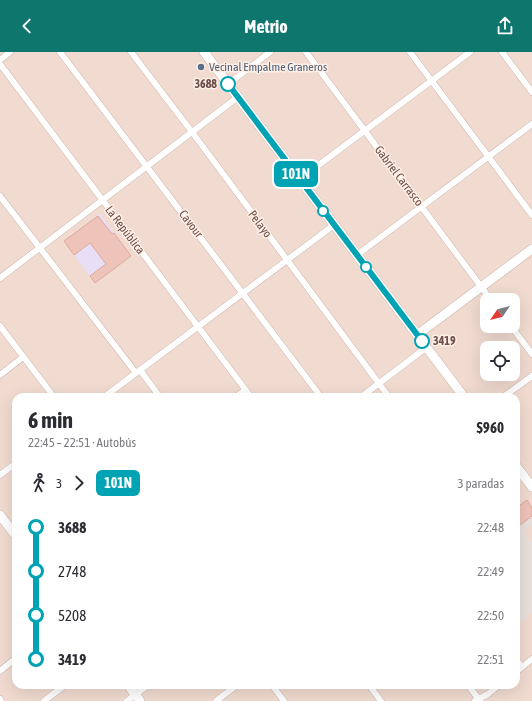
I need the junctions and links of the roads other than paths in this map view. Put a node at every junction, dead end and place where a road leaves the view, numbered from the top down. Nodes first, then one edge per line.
1 (10, 52) edge
2 (60, 52) edge
3 (131, 52) edge
4 (204, 52) edge
5 (270, 52) edge
6 (306, 52) edge
7 (410, 52) edge
8 (470, 52) edge
9 (502, 52) edge
10 (0, 60) edge
11 (0, 64) edge
12 (431, 81) junction
13 (228, 84) junction
14 (532, 92) edge
15 (238, 97) junction
16 (532, 124) edge
17 (365, 131) junction
18 (192, 132) junction
19 (488, 157) junction
20 (147, 166) junction
21 (300, 179) junction
22 (0, 196) edge
23 (103, 200) junction
24 (422, 207) junction
25 (532, 215) edge
26 (334, 225) junction
27 (40, 248) junction
28 (532, 249) edge
29 (357, 255) junction
30 (287, 260) junction
31 (0, 278) edge
32 (482, 287) junction
33 (242, 293) junction
34 (486, 293) edge
35 (0, 326) edge
36 (198, 327) junction
37 (516, 333) edge
38 (417, 335) junction
39 (427, 347) junction
40 (532, 354) edge
41 (24, 357) junction
42 (138, 372) junction
43 (0, 375) edge
44 (532, 376) edge
45 (378, 384) junction
46 (245, 390) junction
47 (51, 393) edge
48 (109, 393) edge
49 (156, 393) edge
50 (241, 393) edge
51 (248, 393) edge
52 (318, 393) edge
53 (366, 393) edge
54 (386, 393) edge
55 (461, 393) edge
56 (509, 393) edge
57 (12, 466) edge
58 (520, 473) edge
59 (0, 475) edge
60 (532, 487) edge
61 (0, 515) edge
62 (12, 531) edge
63 (532, 660) edge
64 (12, 661) edge
65 (520, 664) edge
66 (522, 667) joint
67 (0, 671) edge
68 (60, 689) edge
69 (131, 689) edge
70 (145, 689) edge
71 (232, 689) edge
72 (275, 689) edge
73 (372, 689) edge
74 (471, 689) edge
75 (494, 689) edge
76 (138, 698) edge
77 (478, 700) edge
78 (44, 701) edge
79 (126, 701) edge
80 (216, 701) edge
81 (284, 701) edge
82 (381, 701) edge

1 - 10 street
2 - 20 street, Cavour
3 - 18 street, Pelayo
4 - 13 main road
5 - 13 street
6 - 17 street, Gabriel Carrasco
7 - 12 street
8 - 12 street
9 - 14 street
11 - 23 street, La República
12 - 17 street
12 - 19 street
13 - 15 main road
15 - 18 street
15 - 21 main road
16 - 19 street
17 - 21 street
17 - 24 street, Gabriel Carrasco
18 - 20 street
18 - 30 street, Pelayo
19 - 24 street
19 - 25 street
20 - 23 street
20 - 33 street, Cavour
21 - 26 main road
22 - 27 street
23 - 27 street
23 - 36 street, La República
24 - 29 street
24 - 32 street, Gabriel Carrasco
26 - 29 main road
26 - 30 street
27 - 31 street
27 - 42 street
28 - 32 main road
29 - 38 main road
30 - 33 street
30 - 45 street, Pelayo
32 - 34 street, Gabriel Carrasco
32 - 38 main road
33 - 36 street
33 - 52 street, Cavour
35 - 41 street
36 - 42 street
36 - 46 street, La República
37 - 40 street
38 - 39 main road
39 - 45 street
39 - 55 main road
41 - 43 street
41 - 47 street
42 - 48 street
42 - 49 street
44 - 56 street
45 - 53 street
45 - 54 street, Pelayo
46 - 50 street
46 - 51 street, La República
57 - 59 street
58 - 60 main road
61 - 62 main road
63 - 66 street
64 - 67 street
65 - 66 street
68 - 78 street
69 - 76 main road
70 - 76 street
71 - 80 street
72 - 81 street
73 - 82 street
74 - 77 street
75 - 77 street
76 - 79 street

